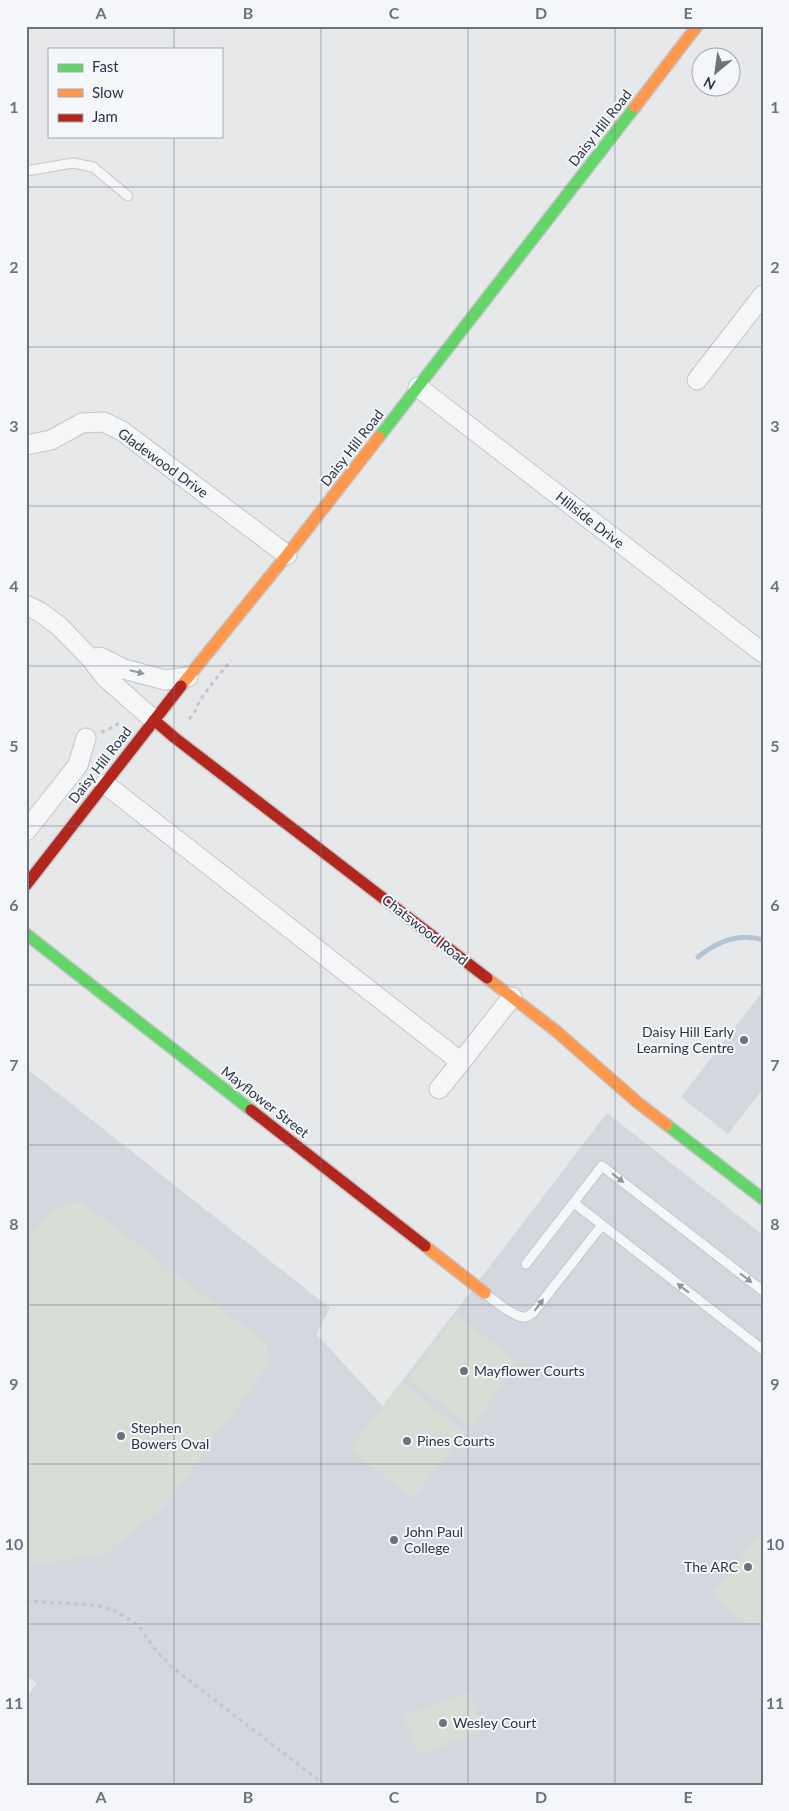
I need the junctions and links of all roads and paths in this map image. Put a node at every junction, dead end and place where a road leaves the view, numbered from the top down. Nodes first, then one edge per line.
1 (697, 26) edge
2 (26, 171) edge
3 (128, 196) dead end
4 (763, 295) edge
5 (696, 380) dead end
6 (418, 387) junction
7 (26, 445) edge
8 (287, 555) junction
9 (26, 605) edge
10 (760, 645) edge
11 (91, 659) junction
12 (188, 677) junction
13 (154, 720) junction
14 (120, 722) dead end
15 (86, 738) joint
16 (105, 784) junction
17 (26, 831) edge
18 (26, 885) edge
19 (26, 934) edge
20 (512, 997) junction
21 (461, 1062) junction
22 (439, 1090) dead end
23 (763, 1199) edge
24 (574, 1203) junction
25 (602, 1224) junction
26 (526, 1264) dead end
27 (763, 1291) edge
28 (485, 1293) joint
29 (763, 1350) edge
30 (26, 1601) edge
31 (325, 1785) edge

1 - 6 street, Daisy Hill Road
2 - 3 lane
4 - 5 street
6 - 8 street, Daisy Hill Road
6 - 10 street, Hillside Drive
7 - 8 street, Gladewood Drive
8 - 12 street, Daisy Hill Road
9 - 11 street, Chatswood Road
11 -> 12 street
11 - 13 street, Chatswood Road
12 - 13 street, Daisy Hill Road
13 - 16 street, Daisy Hill Road
13 - 20 street, Chatswood Road
14 - 15 path
15 - 17 street
16 - 18 street, Daisy Hill Road
16 - 21 street
19 - 28 street, Mayflower Street
20 - 21 street
20 - 23 street, Chatswood Road
21 - 22 street
24 - 25 lane
24 - 26 lane
24 -> 27 lane
28 -> 25 lane
29 -> 25 lane
30 - 31 path

